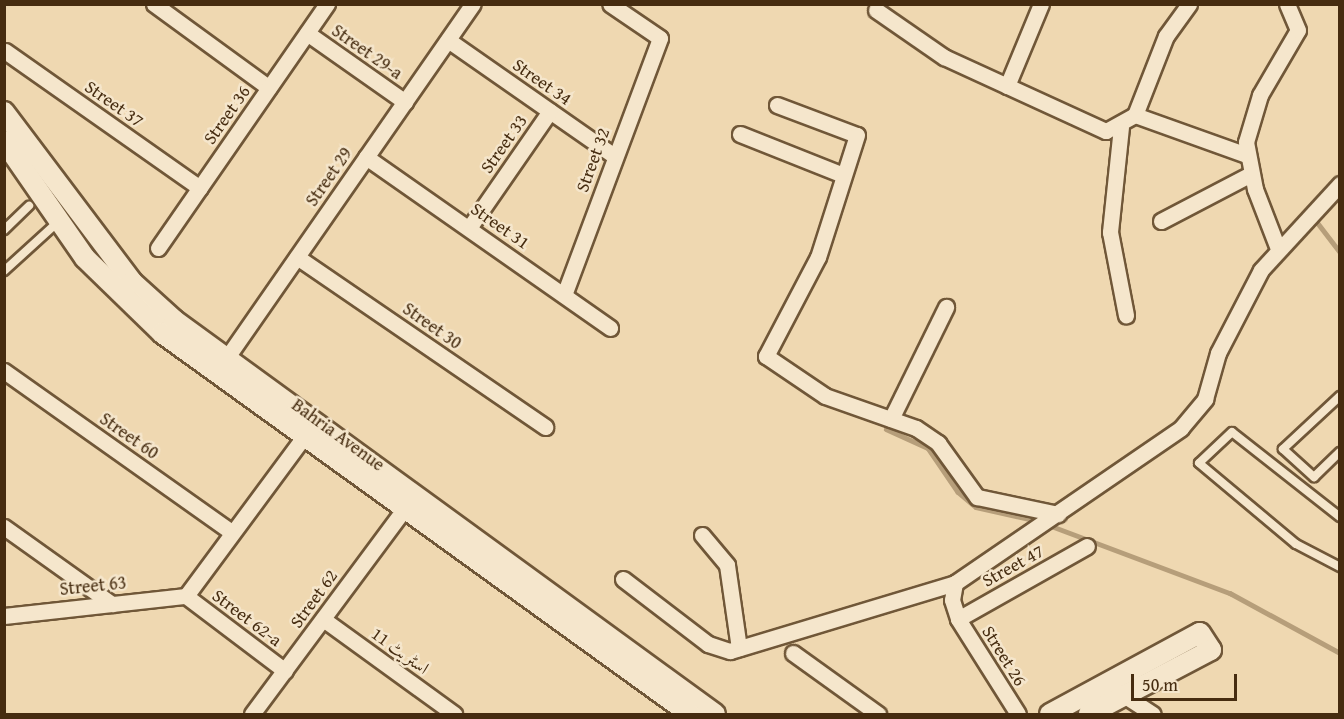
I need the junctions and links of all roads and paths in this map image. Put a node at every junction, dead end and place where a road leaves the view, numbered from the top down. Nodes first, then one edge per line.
1 (154, 4) edge
2 (327, 4) edge
3 (473, 4) edge
4 (610, 4) edge
5 (1041, 4) edge
6 (1189, 4) edge
7 (1287, 4) edge
8 (876, 10) dead end
9 (1298, 12) edge
10 (307, 33) junction
11 (448, 40) junction
12 (5, 51) edge
13 (1007, 86) junction
14 (269, 88) junction
15 (405, 102) junction
16 (777, 105) dead end
17 (4, 111) edge
18 (550, 111) junction
19 (1135, 115) junction
20 (1121, 126) junction
21 (740, 134) dead end
22 (4, 141) edge
23 (1247, 155) junction
24 (614, 156) junction
25 (366, 157) junction
26 (1251, 174) junction
27 (843, 176) junction
28 (1340, 183) edge
29 (200, 188) junction
30 (29, 206) dead end
31 (60, 220) junction
32 (1161, 222) dead end
33 (468, 228) junction
34 (4, 230) edge
35 (1277, 246) junction
36 (158, 248) dead end
37 (297, 257) junction
38 (4, 271) edge
39 (564, 295) junction
40 (946, 307) dead end
41 (1126, 315) dead end
42 (610, 327) dead end
43 (223, 364) junction
44 (4, 371) edge
45 (1340, 396) edge
46 (891, 419) junction
47 (545, 427) dead end
48 (306, 434) junction
49 (1340, 452) edge
50 (407, 505) junction
51 (1054, 516) junction
52 (1340, 517) edge
53 (4, 527) edge
54 (231, 532) junction
55 (702, 535) dead end
56 (1087, 546) dead end
57 (1340, 567) edge
58 (623, 579) dead end
59 (955, 583) junction
60 (186, 596) junction
61 (112, 604) junction
62 (4, 616) edge
63 (958, 619) junction
64 (323, 620) junction
65 (739, 648) junction
66 (793, 652) dead end
67 (285, 671) junction
68 (1125, 696) junction
69 (252, 714) edge
70 (454, 714) edge
71 (690, 714) edge
72 (715, 714) edge
73 (878, 714) edge
74 (1018, 714) edge
75 (1050, 714) edge
76 (1089, 714) edge
77 (1153, 714) edge

1 - 14 street
2 - 10 street, Street 36
3 - 11 street, Street 29
4 - 24 street, Street 32
5 - 13 street
6 - 19 street
7 - 9 street
8 - 13 street
9 - 23 street
10 - 14 street, Street 36
10 - 15 street, Street 29-a
11 - 15 street, Street 29
11 - 18 street, Street 34
12 - 29 street, Street 37
13 - 20 street
14 - 29 street, Street 36
15 - 25 street, Street 29
16 - 27 street
17 - 43 street, Bahria Avenue
18 - 24 street, Street 34
18 - 33 street, Street 33
19 - 20 street
19 - 23 street
20 - 41 street
21 - 27 street
22 - 31 street, Bahria Avenue
23 - 26 street
24 - 39 street, Street 32
25 - 33 street, Street 31
25 - 37 street, Street 29
26 - 32 street
26 - 35 street
27 - 46 street
28 - 35 street
29 - 36 street, Street 36
30 - 34 lane
31 - 38 lane
31 - 43 street, Bahria Avenue
33 - 39 street, Street 31
35 - 51 street
37 - 43 street, Street 29
37 - 47 street, Street 30
39 - 42 street, Street 31
40 - 46 street
43 - 48 street, Bahria Avenue
43 - 72 street, Bahria Avenue
44 - 54 street, Street 60
45 - 49 lane
46 - 51 street
48 - 50 street, Bahria Avenue
48 - 54 street
50 - 64 street, Street 62
50 - 71 street, Bahria Avenue
51 - 59 street
52 - 57 lane
53 - 61 street
54 - 60 street
55 - 65 street
56 - 63 street, Street 47
58 - 65 street
59 - 63 street
59 - 65 street
60 - 61 street, Street 63
60 - 67 street, Street 62-a
61 - 62 street, Street 63
63 - 74 street, Street 26
64 - 67 street, Street 62
64 - 70 street, اسٹریٹ 11
66 - 73 street
67 - 69 street, Street 62
68 - 75 street
68 - 76 street
68 - 77 street

